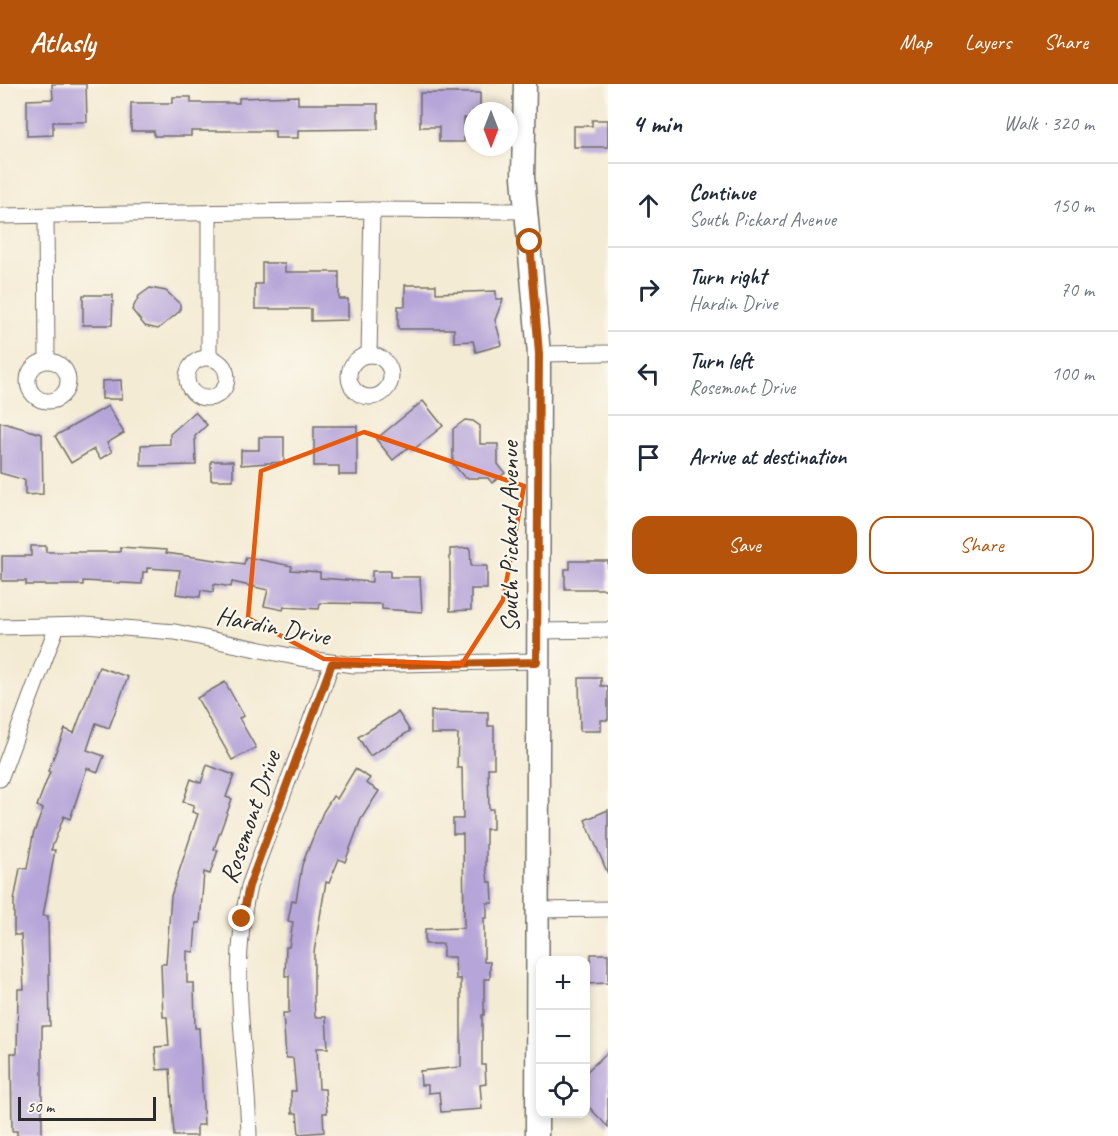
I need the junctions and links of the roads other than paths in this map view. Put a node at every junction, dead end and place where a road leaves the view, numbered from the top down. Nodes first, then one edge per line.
1 (525, 84) edge
2 (372, 210) junction
3 (526, 211) junction
4 (209, 213) junction
5 (0, 216) edge
6 (46, 216) junction
7 (608, 352) edge
8 (539, 354) junction
9 (369, 355) dead end
10 (209, 358) dead end
11 (47, 360) dead end
12 (57, 626) junction
13 (0, 627) edge
14 (608, 630) edge
15 (537, 631) junction
16 (537, 662) junction
17 (332, 663) junction
18 (0, 779) edge
19 (608, 909) edge
20 (537, 910) junction
21 (249, 1136) edge
22 (537, 1136) edge

1 - 3 street, South Pickard Avenue
2 - 3 street
2 - 4 street
2 - 9 street
3 - 8 street, South Pickard Avenue
4 - 6 street
4 - 10 street
5 - 6 street
6 - 11 street
7 - 8 street
8 - 15 street, South Pickard Avenue
12 - 13 street, Hardin Drive
12 - 17 street, Hardin Drive
12 - 18 street
14 - 15 street
15 - 16 street, South Pickard Avenue
16 - 17 street, Hardin Drive
16 - 20 street, South Pickard Avenue
17 - 21 street, Rosemont Drive
19 - 20 street
20 - 22 street, South Pickard Avenue

